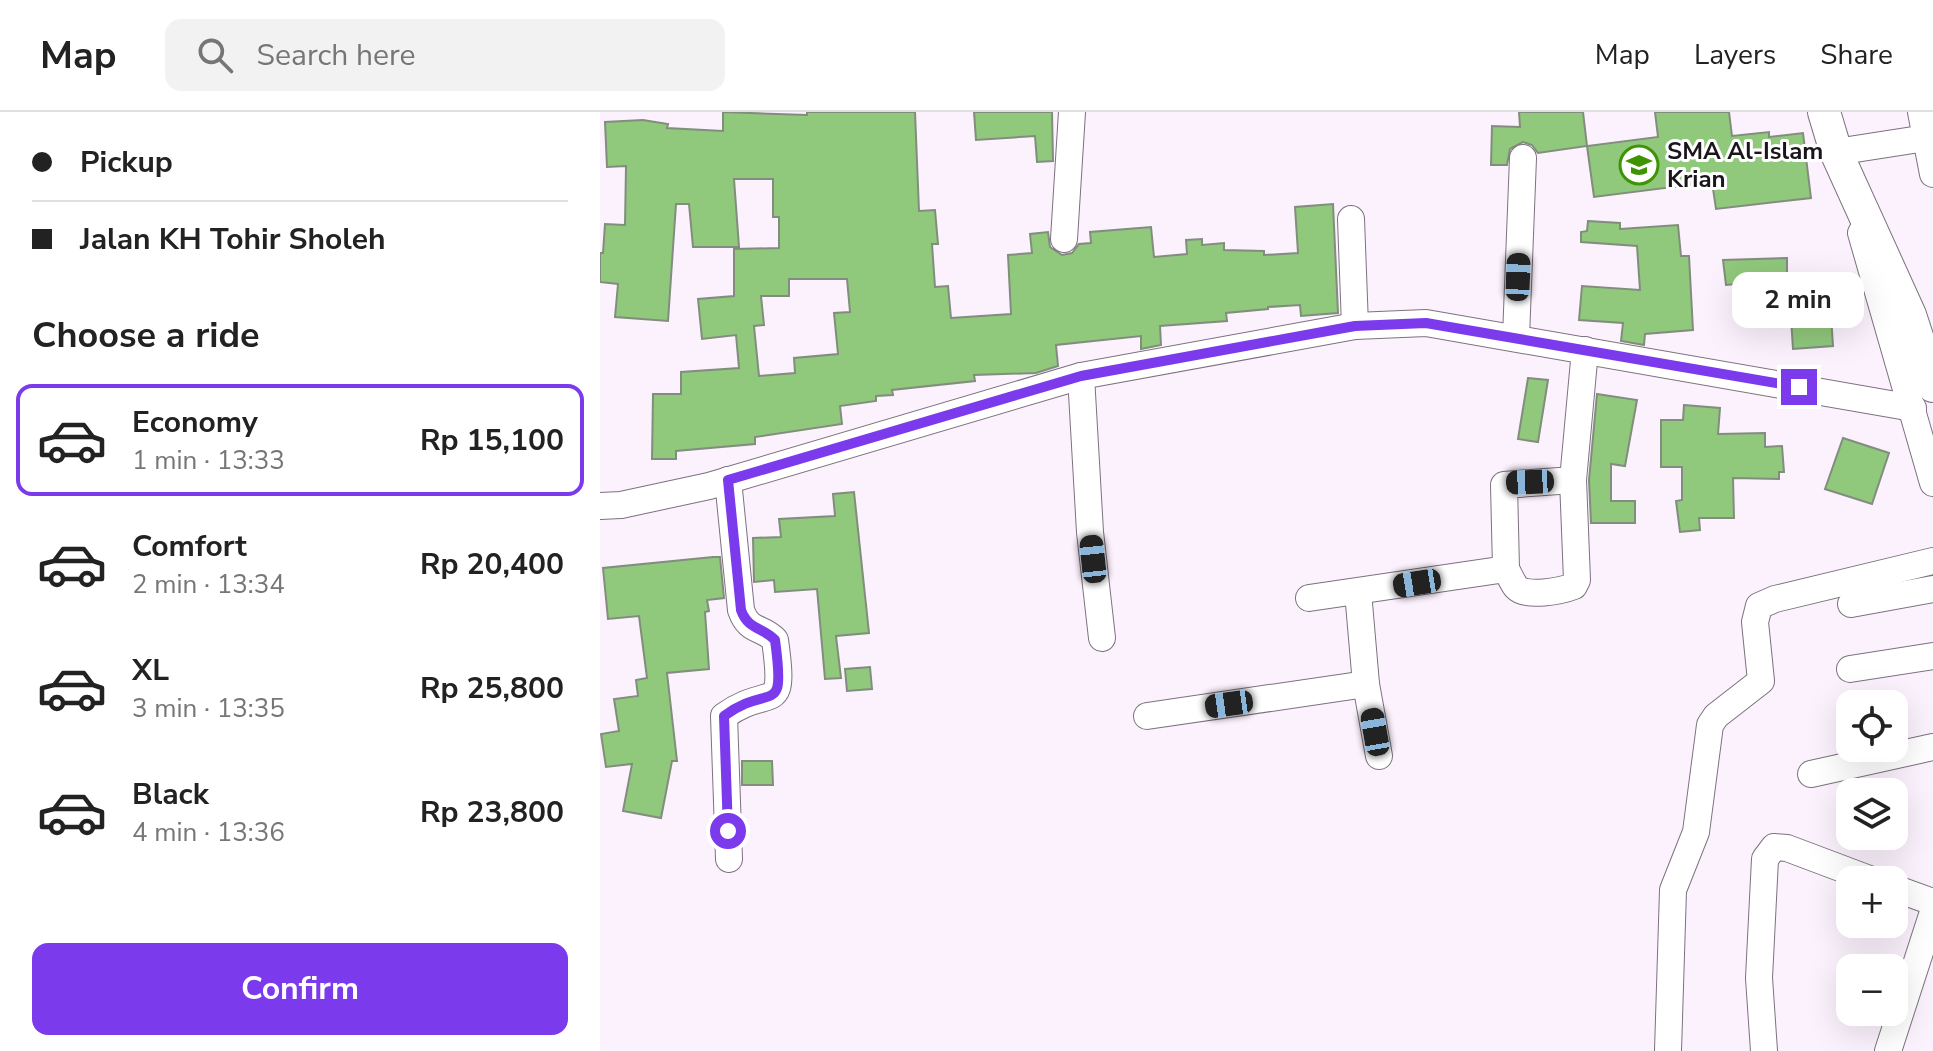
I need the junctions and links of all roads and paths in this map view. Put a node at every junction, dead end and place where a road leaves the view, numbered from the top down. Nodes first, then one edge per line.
1 (1072, 112) edge
2 (1824, 112) edge
3 (1921, 112) edge
4 (1919, 139) junction
5 (1842, 151) junction
6 (1523, 158) dead end
7 (1933, 174) edge
8 (1351, 219) dead end
9 (1064, 239) dead end
10 (1355, 326) junction
11 (1516, 337) junction
12 (1585, 350) junction
13 (1081, 376) junction
14 (1923, 397) edge
15 (728, 480) junction
16 (1573, 480) junction
17 (1933, 483) edge
18 (600, 506) edge
19 (1933, 561) edge
20 (1506, 569) junction
21 (1933, 589) edge
22 (1358, 592) junction
23 (1309, 598) dead end
24 (1851, 604) dead end
25 (1102, 638) dead end
26 (1933, 656) edge
27 (1850, 669) dead end
28 (1366, 684) junction
29 (1147, 716) dead end
30 (1933, 747) edge
31 (1379, 756) dead end
32 (1811, 774) dead end
33 (729, 859) dead end
34 (1836, 866) edge
35 (1908, 893) edge
36 (1933, 902) edge
37 (1933, 912) edge
38 (1922, 980) edge
39 (1668, 1051) edge
40 (1764, 1051) edge
41 (1888, 1051) edge

1 - 9 street
2 - 5 main road
3 - 4 street
4 - 5 street
4 - 7 street
5 - 14 main road
6 - 11 street
8 - 10 street
10 - 11 street
10 - 13 street
11 - 12 street
12 - 14 street
12 - 16 street
13 - 15 street
13 - 25 street
14 - 17 street
15 - 18 street
15 - 33 street
16 - 20 street
16 - 20 street
19 - 39 street
20 - 22 street
21 - 24 street
22 - 23 street
22 - 28 street
26 - 27 street
28 - 29 street
28 - 31 street
30 - 32 street
34 - 40 street
35 - 36 street
37 - 38 street
38 - 41 street

